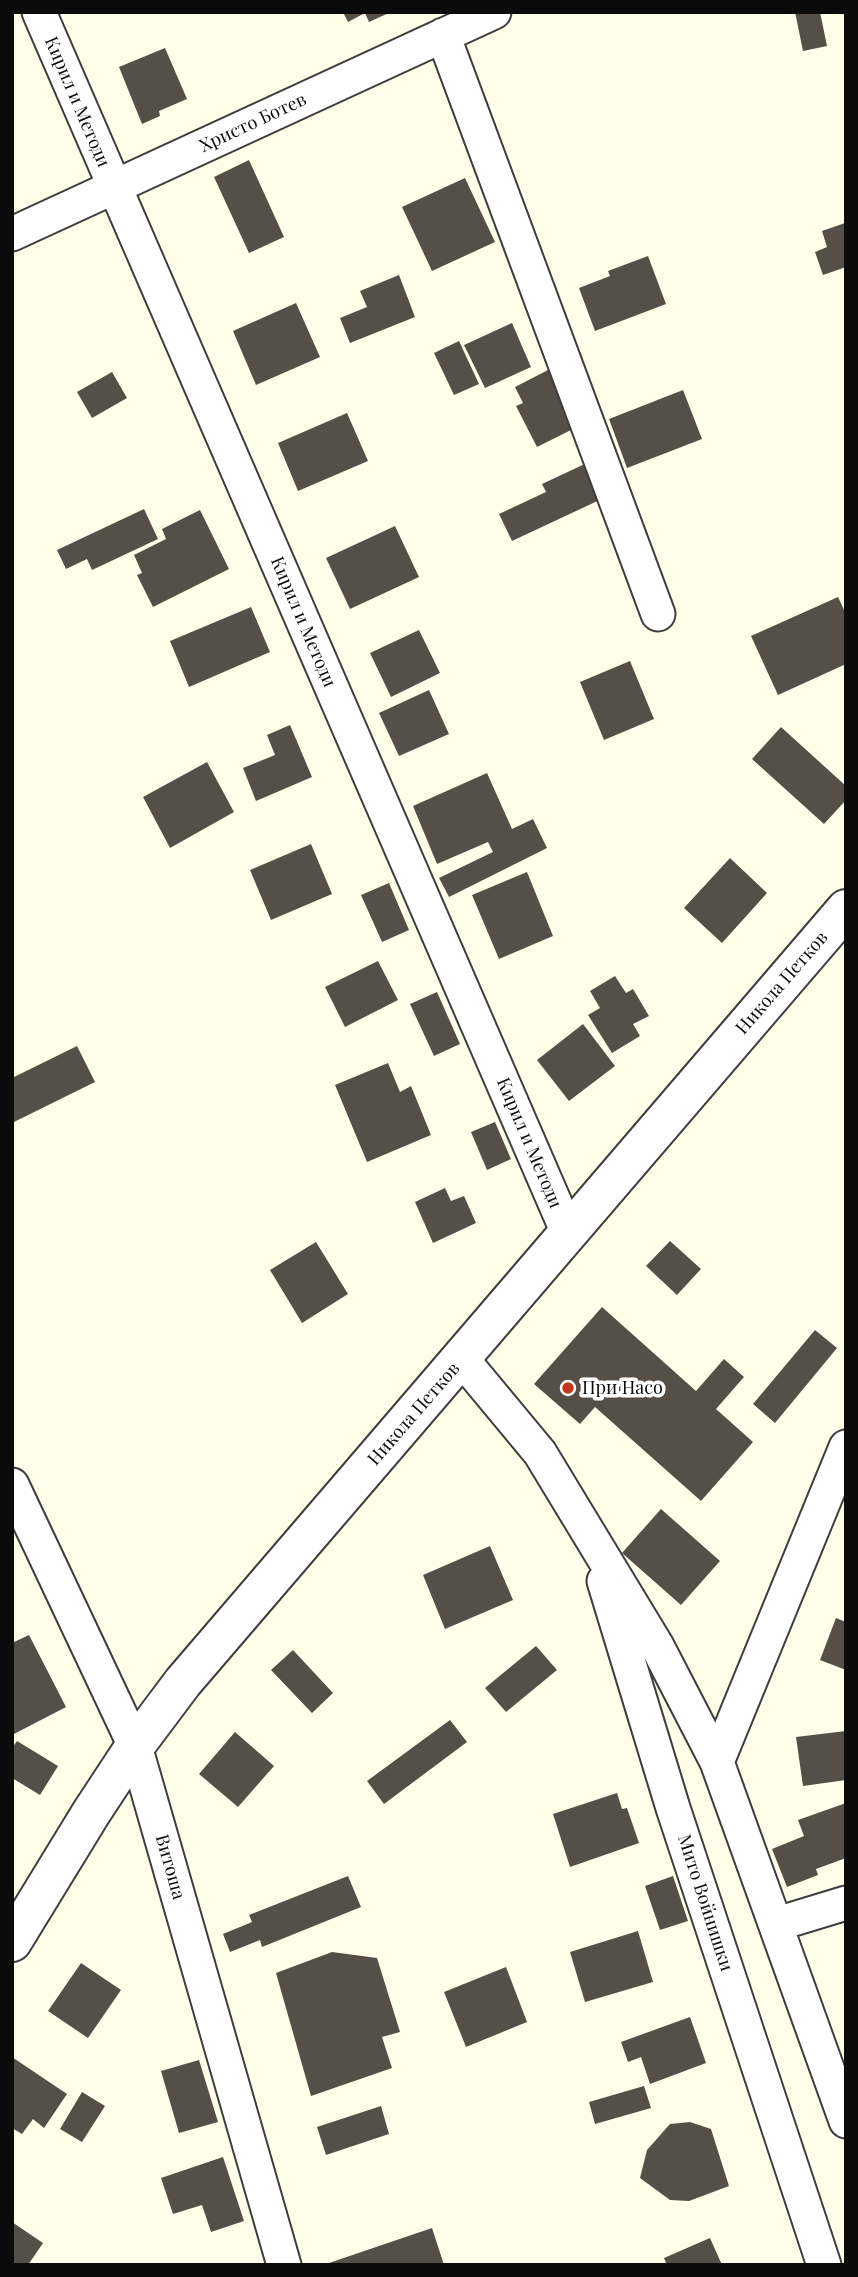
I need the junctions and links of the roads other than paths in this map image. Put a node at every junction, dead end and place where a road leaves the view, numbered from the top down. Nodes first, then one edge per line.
1 (38, 12) edge
2 (494, 12) edge
3 (443, 35) junction
4 (114, 187) junction
5 (12, 234) edge
6 (658, 614) dead end
7 (846, 909) edge
8 (568, 1233) junction
9 (462, 1359) junction
10 (846, 1447) edge
11 (12, 1485) edge
12 (590, 1539) junction
13 (135, 1746) junction
14 (717, 1762) junction
15 (846, 1903) edge
16 (777, 1924) junction
17 (12, 1942) edge
18 (846, 2121) edge
19 (284, 2265) edge
20 (824, 2265) edge

1 - 4 street, Кирил и Методи
2 - 3 street, Христо Ботев
3 - 4 street, Христо Ботев
3 - 6 street
4 - 5 street, Христо Ботев
4 - 8 street, Кирил и Методи
7 - 8 street, Никола Петков
8 - 9 street, Никола Петков
9 - 12 street, Мито Войнишки
9 - 13 street, Никола Петков
10 - 14 street
11 - 13 street, Витоша
12 - 14 street, Мито Войнишки
12 - 20 street, Мито Войнишки
13 - 17 street, Никола Петков
13 - 19 street, Витоша
14 - 16 street, Мито Войнишки
15 - 16 street
16 - 18 street, Мито Войнишки

